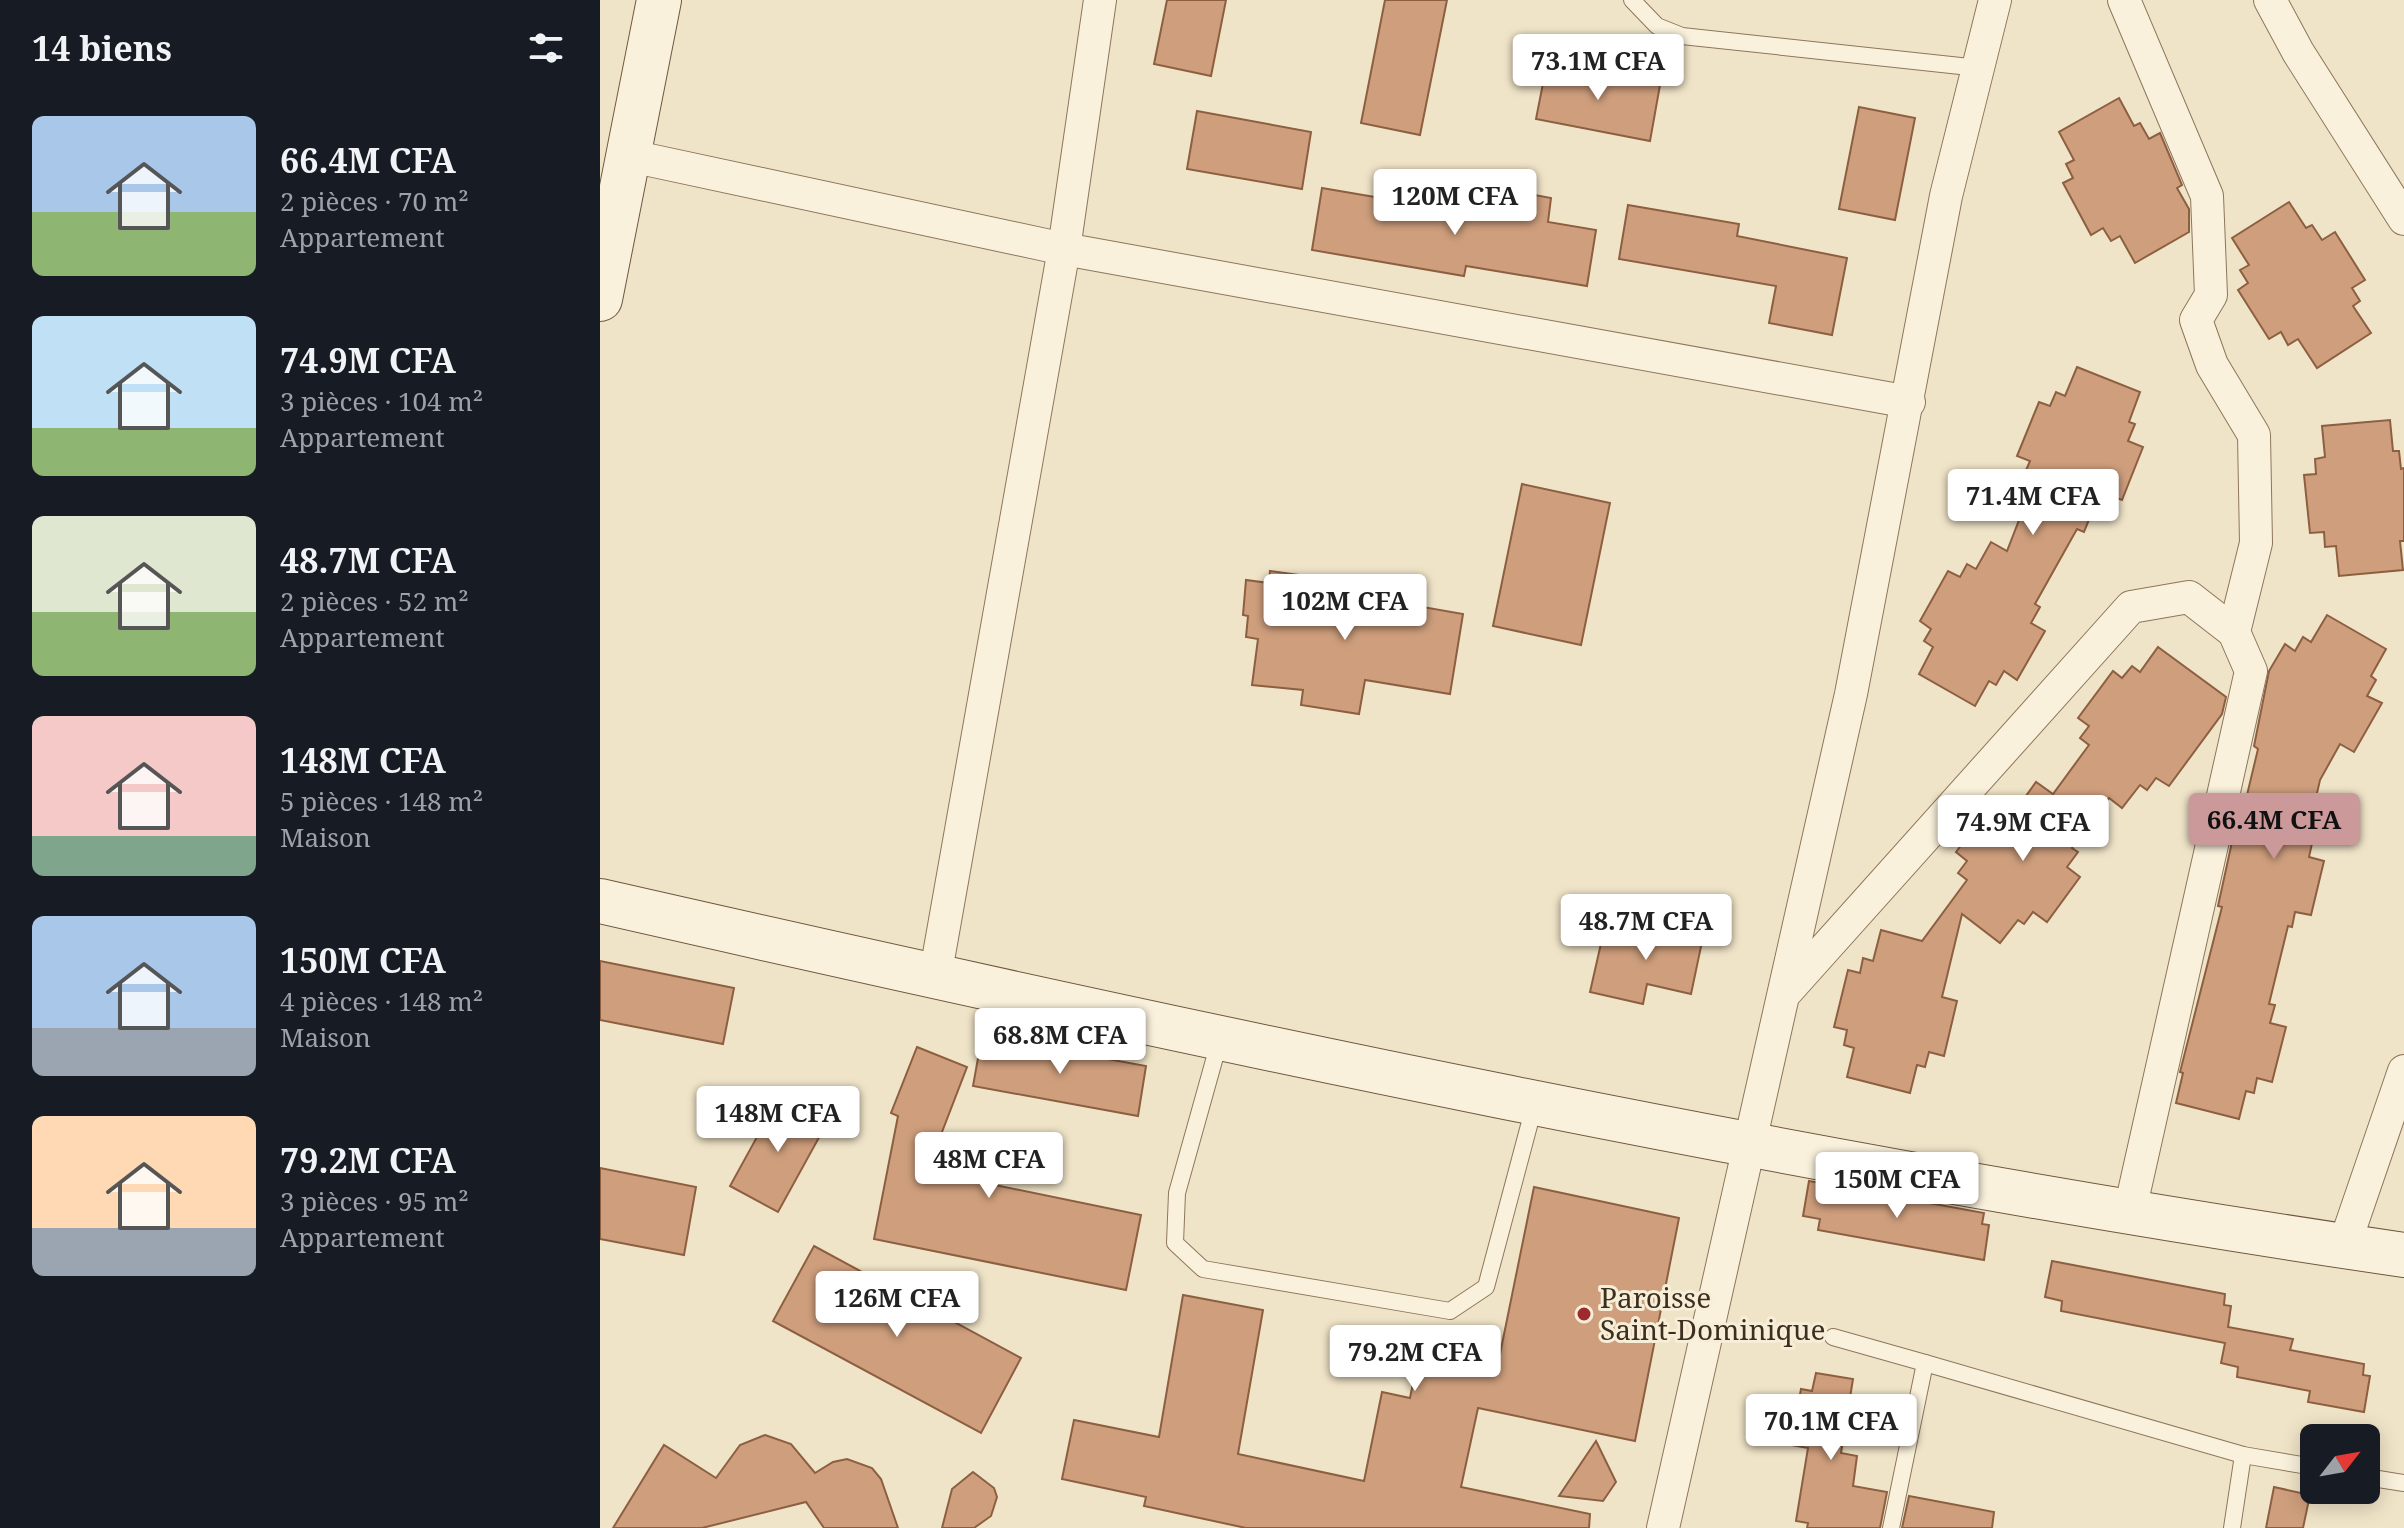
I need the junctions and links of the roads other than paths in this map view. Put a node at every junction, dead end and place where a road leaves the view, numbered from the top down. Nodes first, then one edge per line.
1 (659, 0) edge
2 (1100, 0) edge
3 (1632, 0) edge
4 (1995, 0) edge
5 (2124, 0) edge
6 (2270, 0) edge
7 (1979, 68) junction
8 (626, 155) junction
9 (2404, 219) edge
10 (1064, 249) junction
11 (600, 299) edge
12 (1909, 402) junction
13 (2234, 632) junction
14 (600, 901) edge
15 (935, 977) junction
16 (1784, 995) junction
17 (1221, 1036) junction
18 (2404, 1071) edge
19 (1535, 1101) junction
20 (1751, 1146) junction
21 (2130, 1210) junction
22 (2344, 1246) junction
23 (2404, 1255) edge
24 (1833, 1337) dead end
25 (1925, 1363) junction
26 (2243, 1455) junction
27 (2300, 1465) edge
28 (2380, 1479) edge
29 (2404, 1483) edge
30 (1663, 1528) edge
31 (1891, 1528) edge
32 (2232, 1528) edge

1 - 8 street
2 - 10 street
3 - 7 lane
4 - 7 street
5 - 13 street
6 - 9 street
7 - 12 street
8 - 10 street
8 - 11 street
10 - 12 street
10 - 15 street
12 - 16 street
13 - 16 street
13 - 21 street
14 - 15 street
15 - 17 street
16 - 20 street
17 - 19 street
17 - 19 lane
18 - 22 street
19 - 20 street
20 - 21 street
20 - 30 street
21 - 22 street
22 - 23 street
24 - 25 lane
25 - 26 lane
25 - 31 lane
26 - 27 lane
26 - 32 lane
28 - 29 lane

